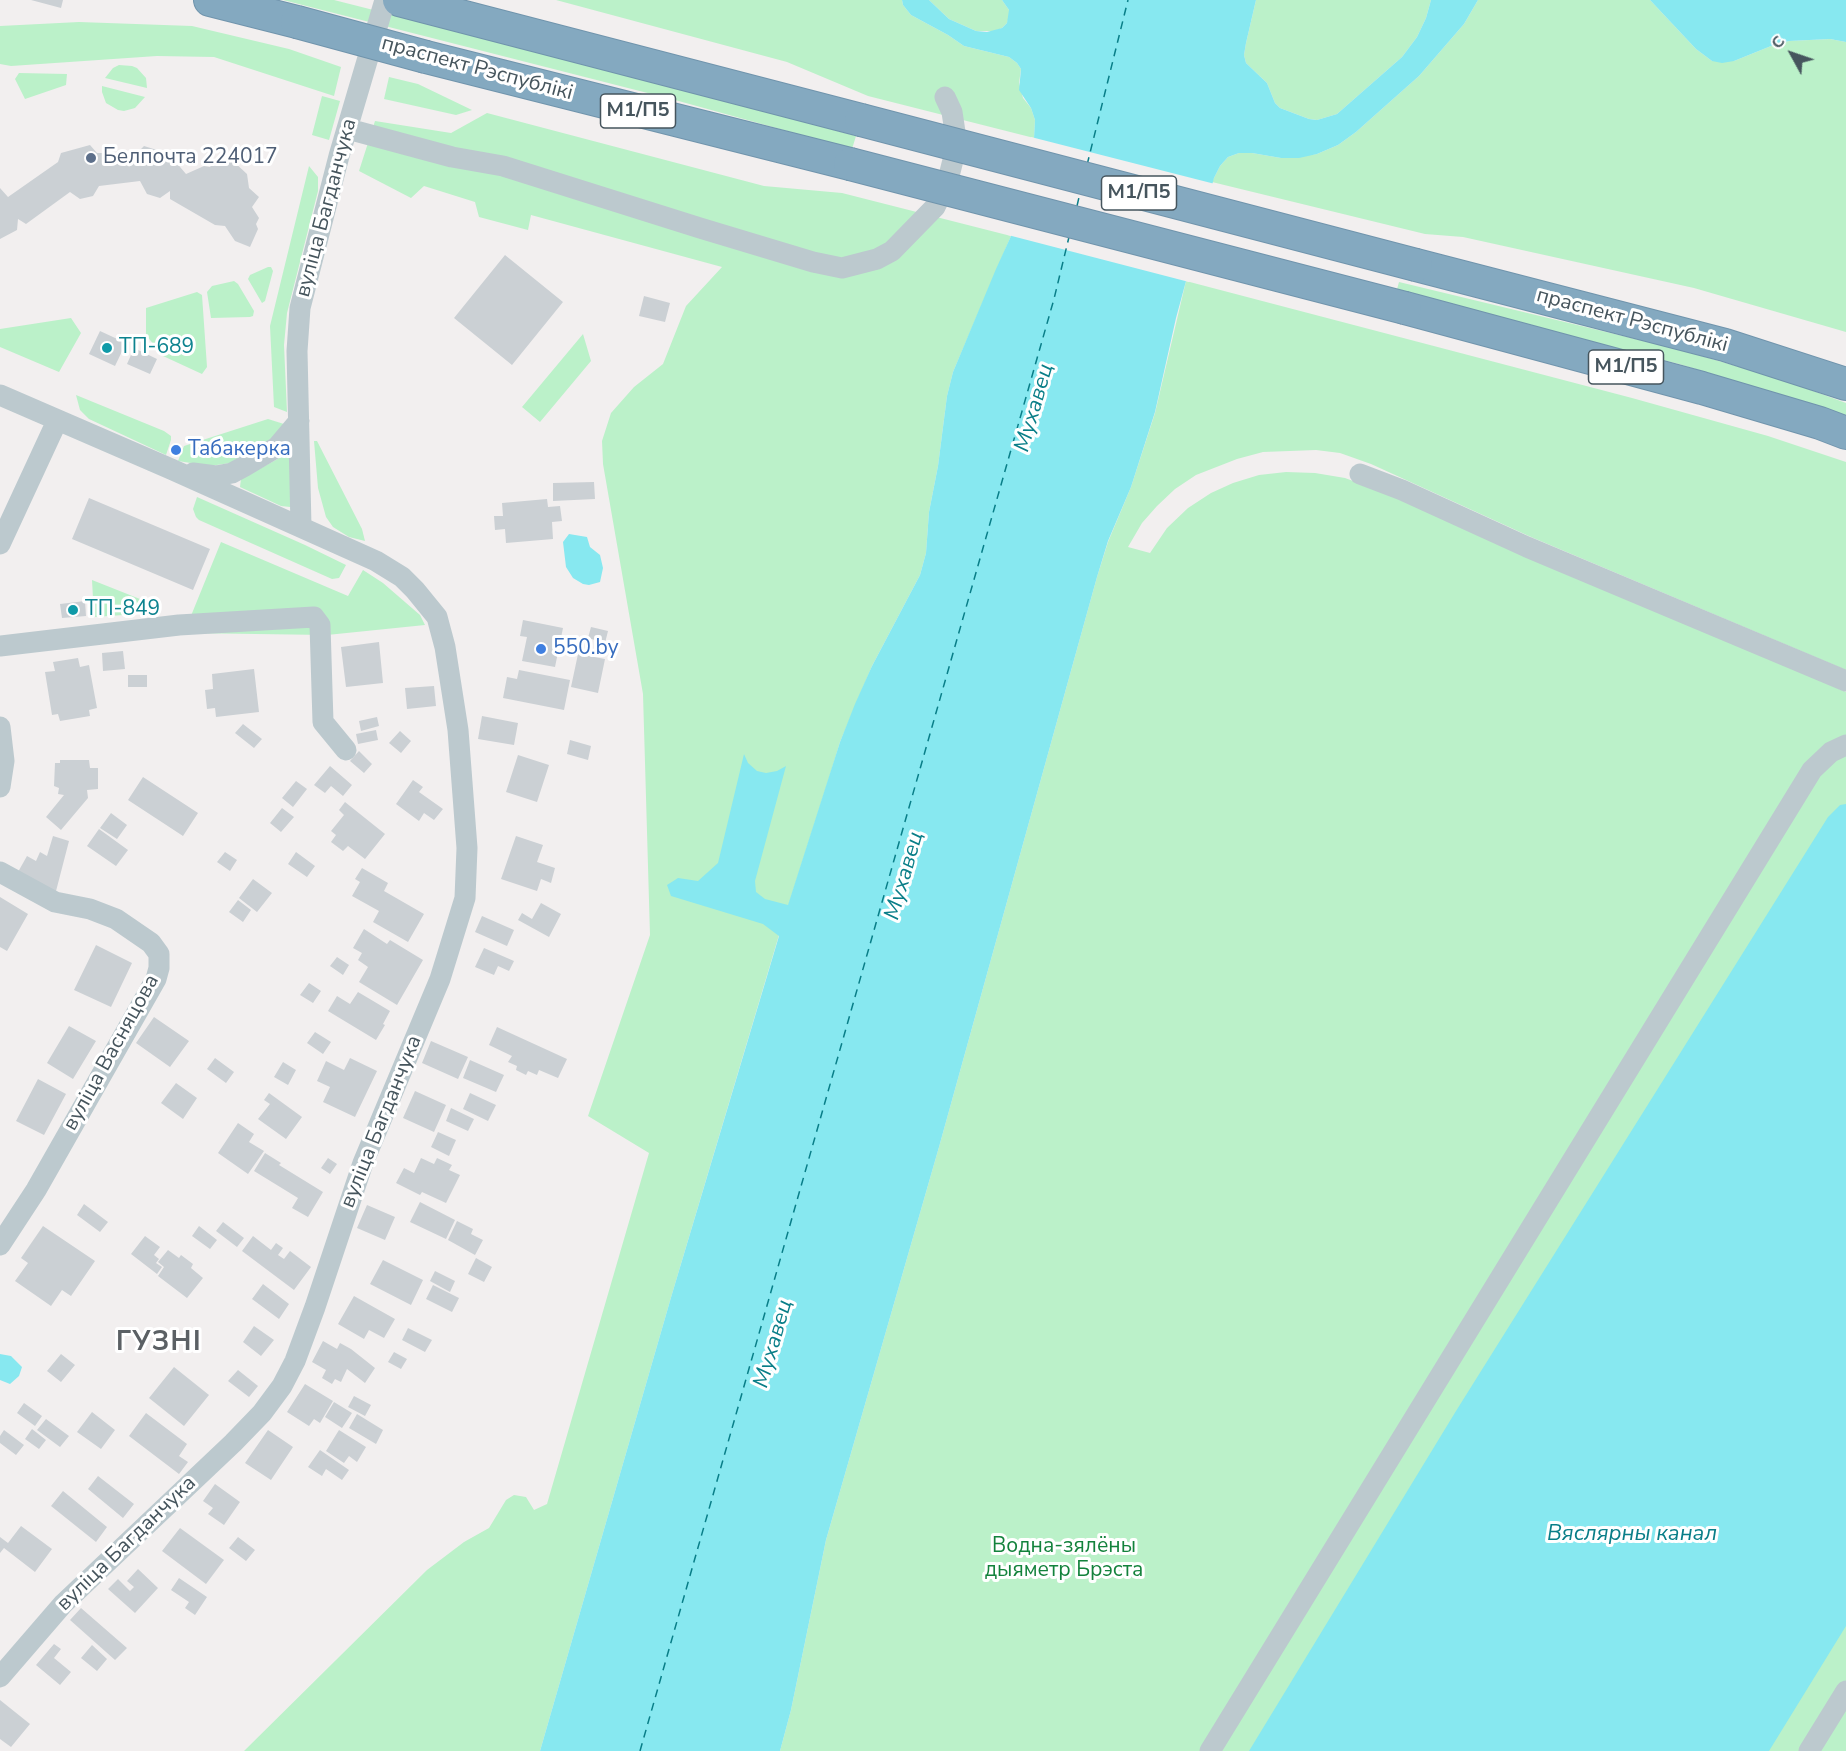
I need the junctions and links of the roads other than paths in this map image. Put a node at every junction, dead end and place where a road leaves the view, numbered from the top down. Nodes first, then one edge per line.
1 (210, 0) edge
2 (385, 0) edge
3 (399, 0) edge
4 (945, 97) dead end
5 (348, 129) junction
6 (1846, 384) edge
7 (0, 395) edge
8 (57, 421) junction
9 (299, 421) junction
10 (1846, 433) edge
11 (171, 469) junction
12 (1360, 474) dead end
13 (301, 527) junction
14 (0, 544) edge
15 (0, 646) edge
16 (1846, 681) edge
17 (0, 727) edge
18 (1846, 745) edge
19 (346, 750) dead end
20 (0, 787) edge
21 (0, 872) edge
22 (0, 1245) edge
23 (0, 1677) edge
24 (1846, 1691) edge
25 (1210, 1751) edge
26 (1809, 1751) edge

1 - 10 highway, праспект Рэспублікі / М1/П5, bridge
2 - 5 street, вуліца Багданчука
3 - 6 highway, праспект Рэспублікі / М1/П5, bridge
4 - 5 street
5 - 9 street, вуліца Багданчука
7 - 8 street, вуліца Багданчука
8 - 11 street, вуліца Багданчука
8 - 14 street
9 - 11 street, вуліца Багданчука
9 - 13 street, вуліца Багданчука
11 - 13 street, вуліца Багданчука
12 - 16 street
13 - 23 street, вуліца Багданчука
15 - 19 street
17 - 20 street
18 - 25 street
21 - 22 street, вуліца Васняцова
24 - 26 street

